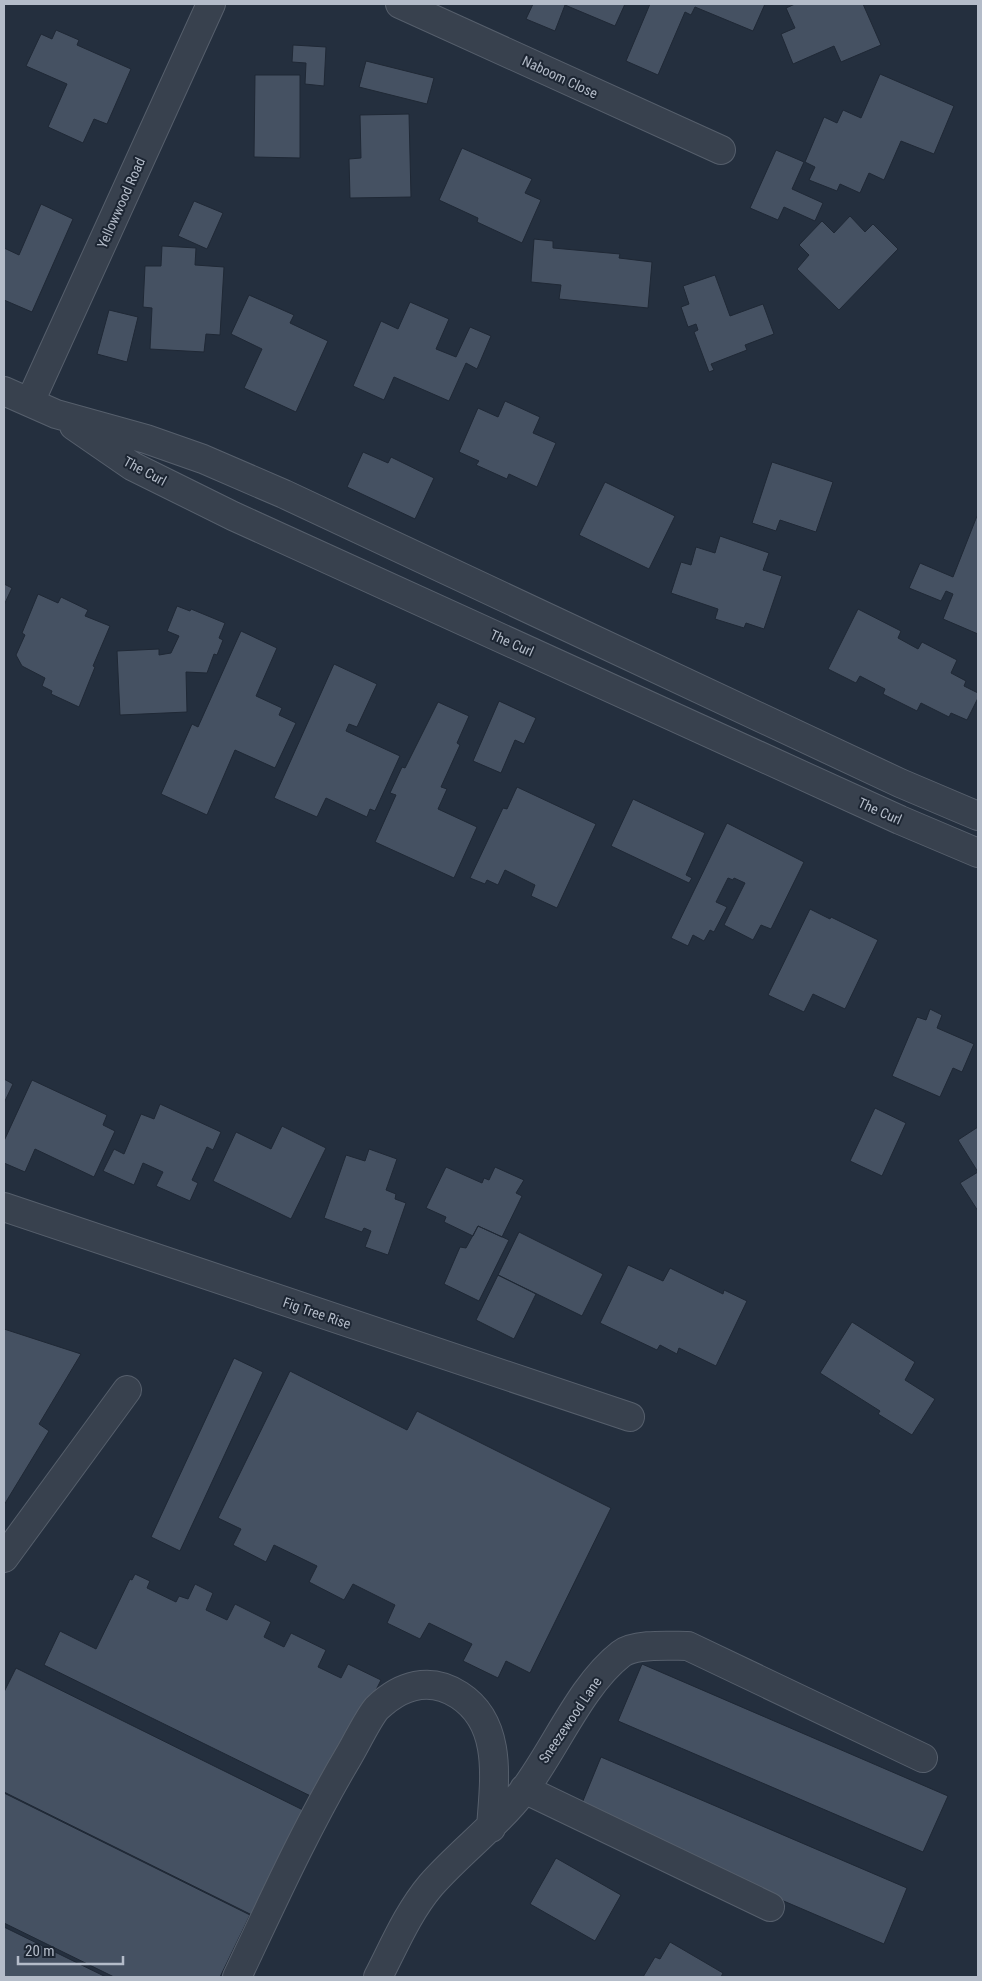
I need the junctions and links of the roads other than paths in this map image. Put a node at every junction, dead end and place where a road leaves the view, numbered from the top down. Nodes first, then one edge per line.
1 (211, 4) edge
2 (400, 4) edge
3 (720, 150) dead end
4 (4, 390) edge
5 (30, 402) junction
6 (56, 414) junction
7 (978, 816) edge
8 (978, 853) edge
9 (4, 1207) edge
10 (127, 1390) dead end
11 (630, 1417) dead end
12 (4, 1558) edge
13 (923, 1758) dead end
14 (524, 1790) junction
15 (491, 1828) junction
16 (770, 1907) dead end
17 (237, 1977) edge
18 (378, 1977) edge

1 - 5 street, Yellowwood Road
2 - 3 street, Naboom Close
4 - 5 street, The Curl
5 - 6 street, The Curl
6 - 7 street, The Curl
6 - 8 street, The Curl
9 - 11 street, Fig Tree Rise
10 - 12 street
13 - 14 street, Sneezewood Lane
14 - 15 street, Sneezewood Lane
14 - 16 street
15 - 17 street
15 - 18 street, Sneezewood Lane

